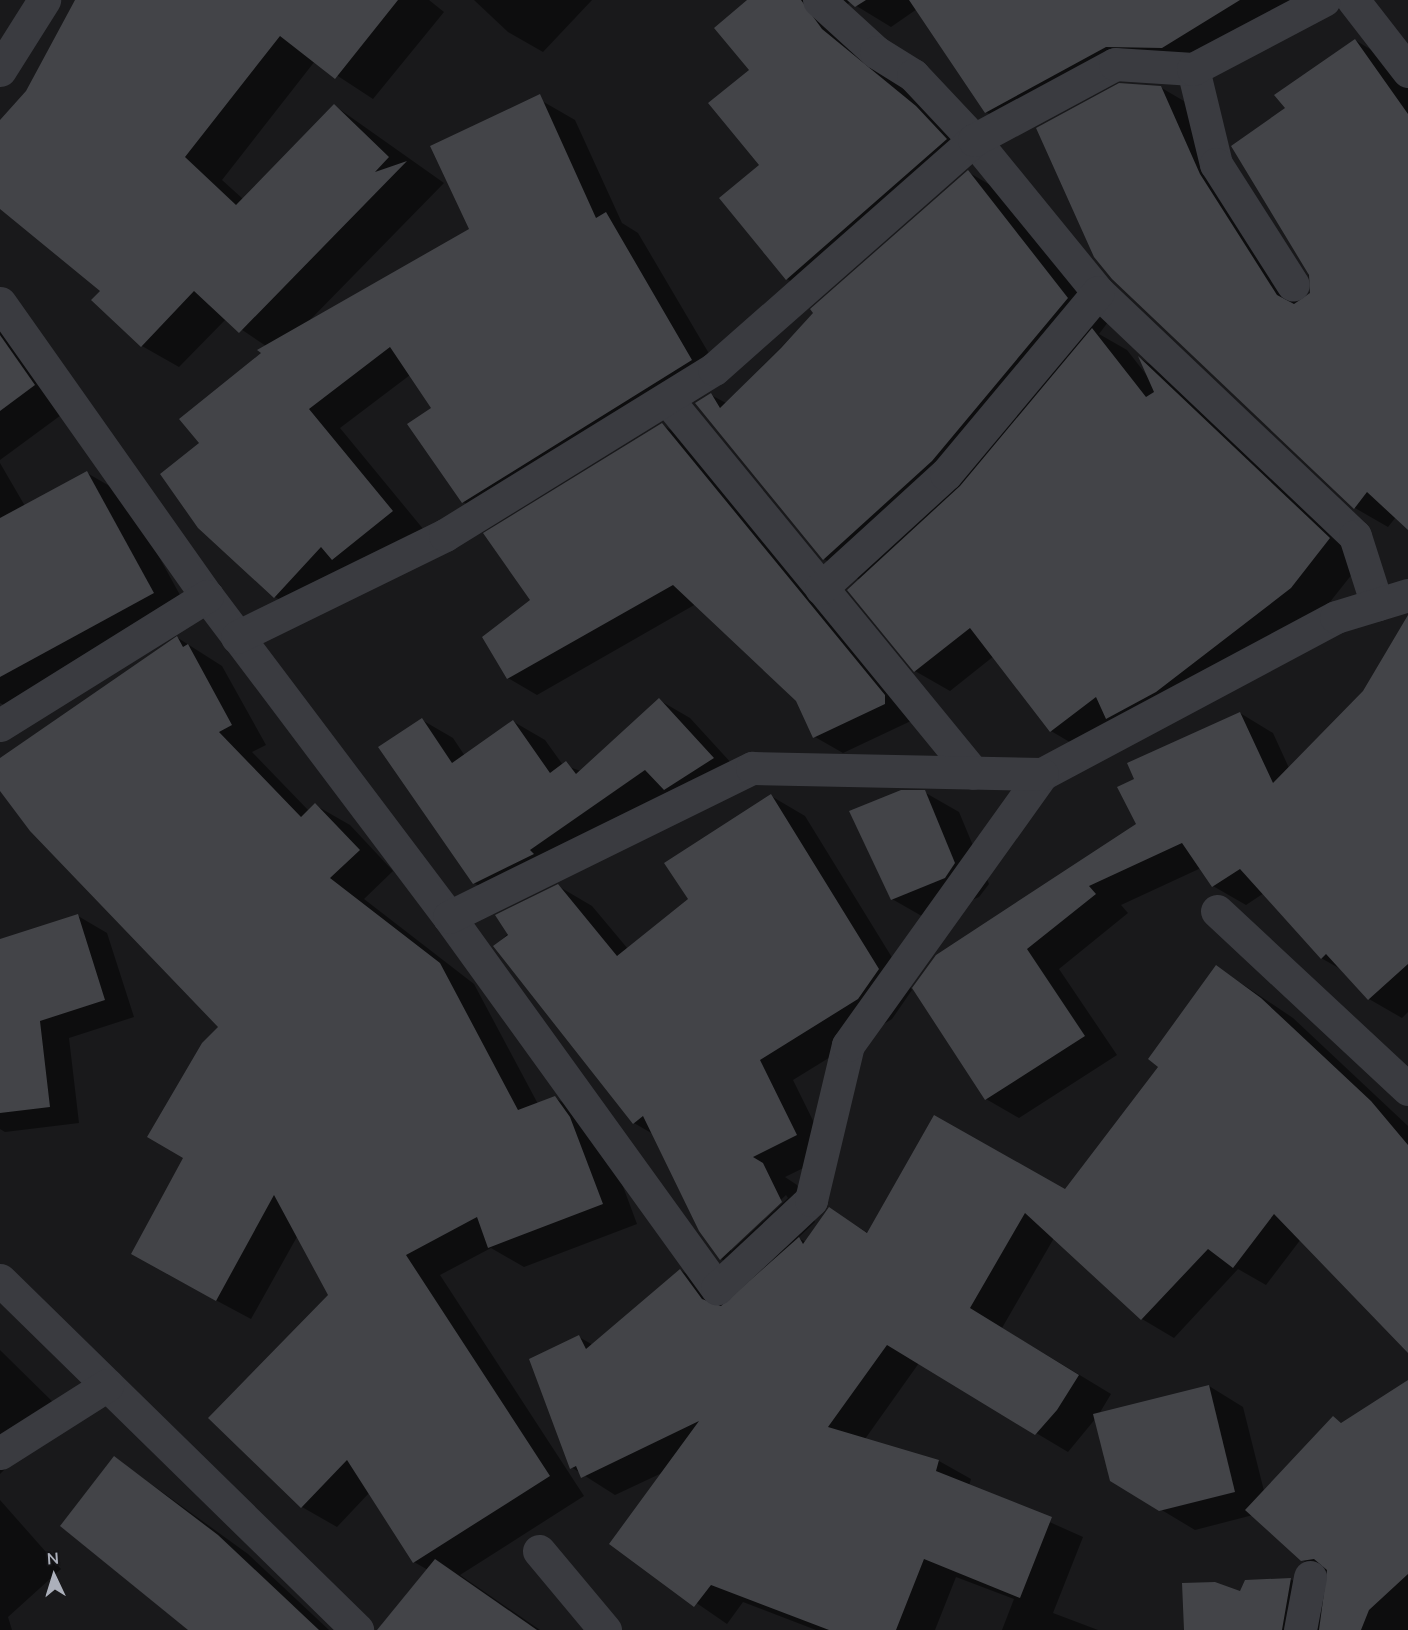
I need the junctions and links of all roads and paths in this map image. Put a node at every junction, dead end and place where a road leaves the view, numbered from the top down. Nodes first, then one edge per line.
1 (44, 0) edge
2 (819, 0) edge
3 (1324, 0) edge
4 (1353, 0) edge
5 (1193, 69) junction
6 (0, 70) edge
7 (1408, 71) edge
8 (974, 140) junction
9 (1293, 285) dead end
10 (1098, 292) junction
11 (0, 303) edge
12 (667, 399) junction
13 (821, 588) junction
14 (207, 596) junction
15 (1408, 596) edge
16 (1377, 604) junction
17 (237, 637) junction
18 (0, 725) edge
19 (973, 773) junction
20 (1042, 774) junction
21 (1217, 911) dead end
22 (449, 917) junction
23 (1408, 1089) edge
24 (0, 1280) edge
25 (107, 1385) junction
26 (0, 1453) edge
27 (539, 1551) dead end
28 (1310, 1577) dead end
29 (357, 1630) edge
30 (605, 1630) edge
31 (1300, 1630) edge

1 - 6 street
2 - 8 street
3 - 5 street
4 - 7 street
5 - 8 street
5 - 9 street
8 - 10 street
8 - 12 street
10 - 13 street
10 - 16 street
11 - 14 street
12 - 13 street
12 - 17 street
13 - 19 street
14 - 17 street
14 - 18 street
15 - 16 street
16 - 20 street
17 - 22 street
19 - 20 street
19 - 22 street
20 - 22 street
21 - 23 street
24 - 25 street
25 - 26 street
25 - 29 street
27 - 30 street
28 - 31 street

